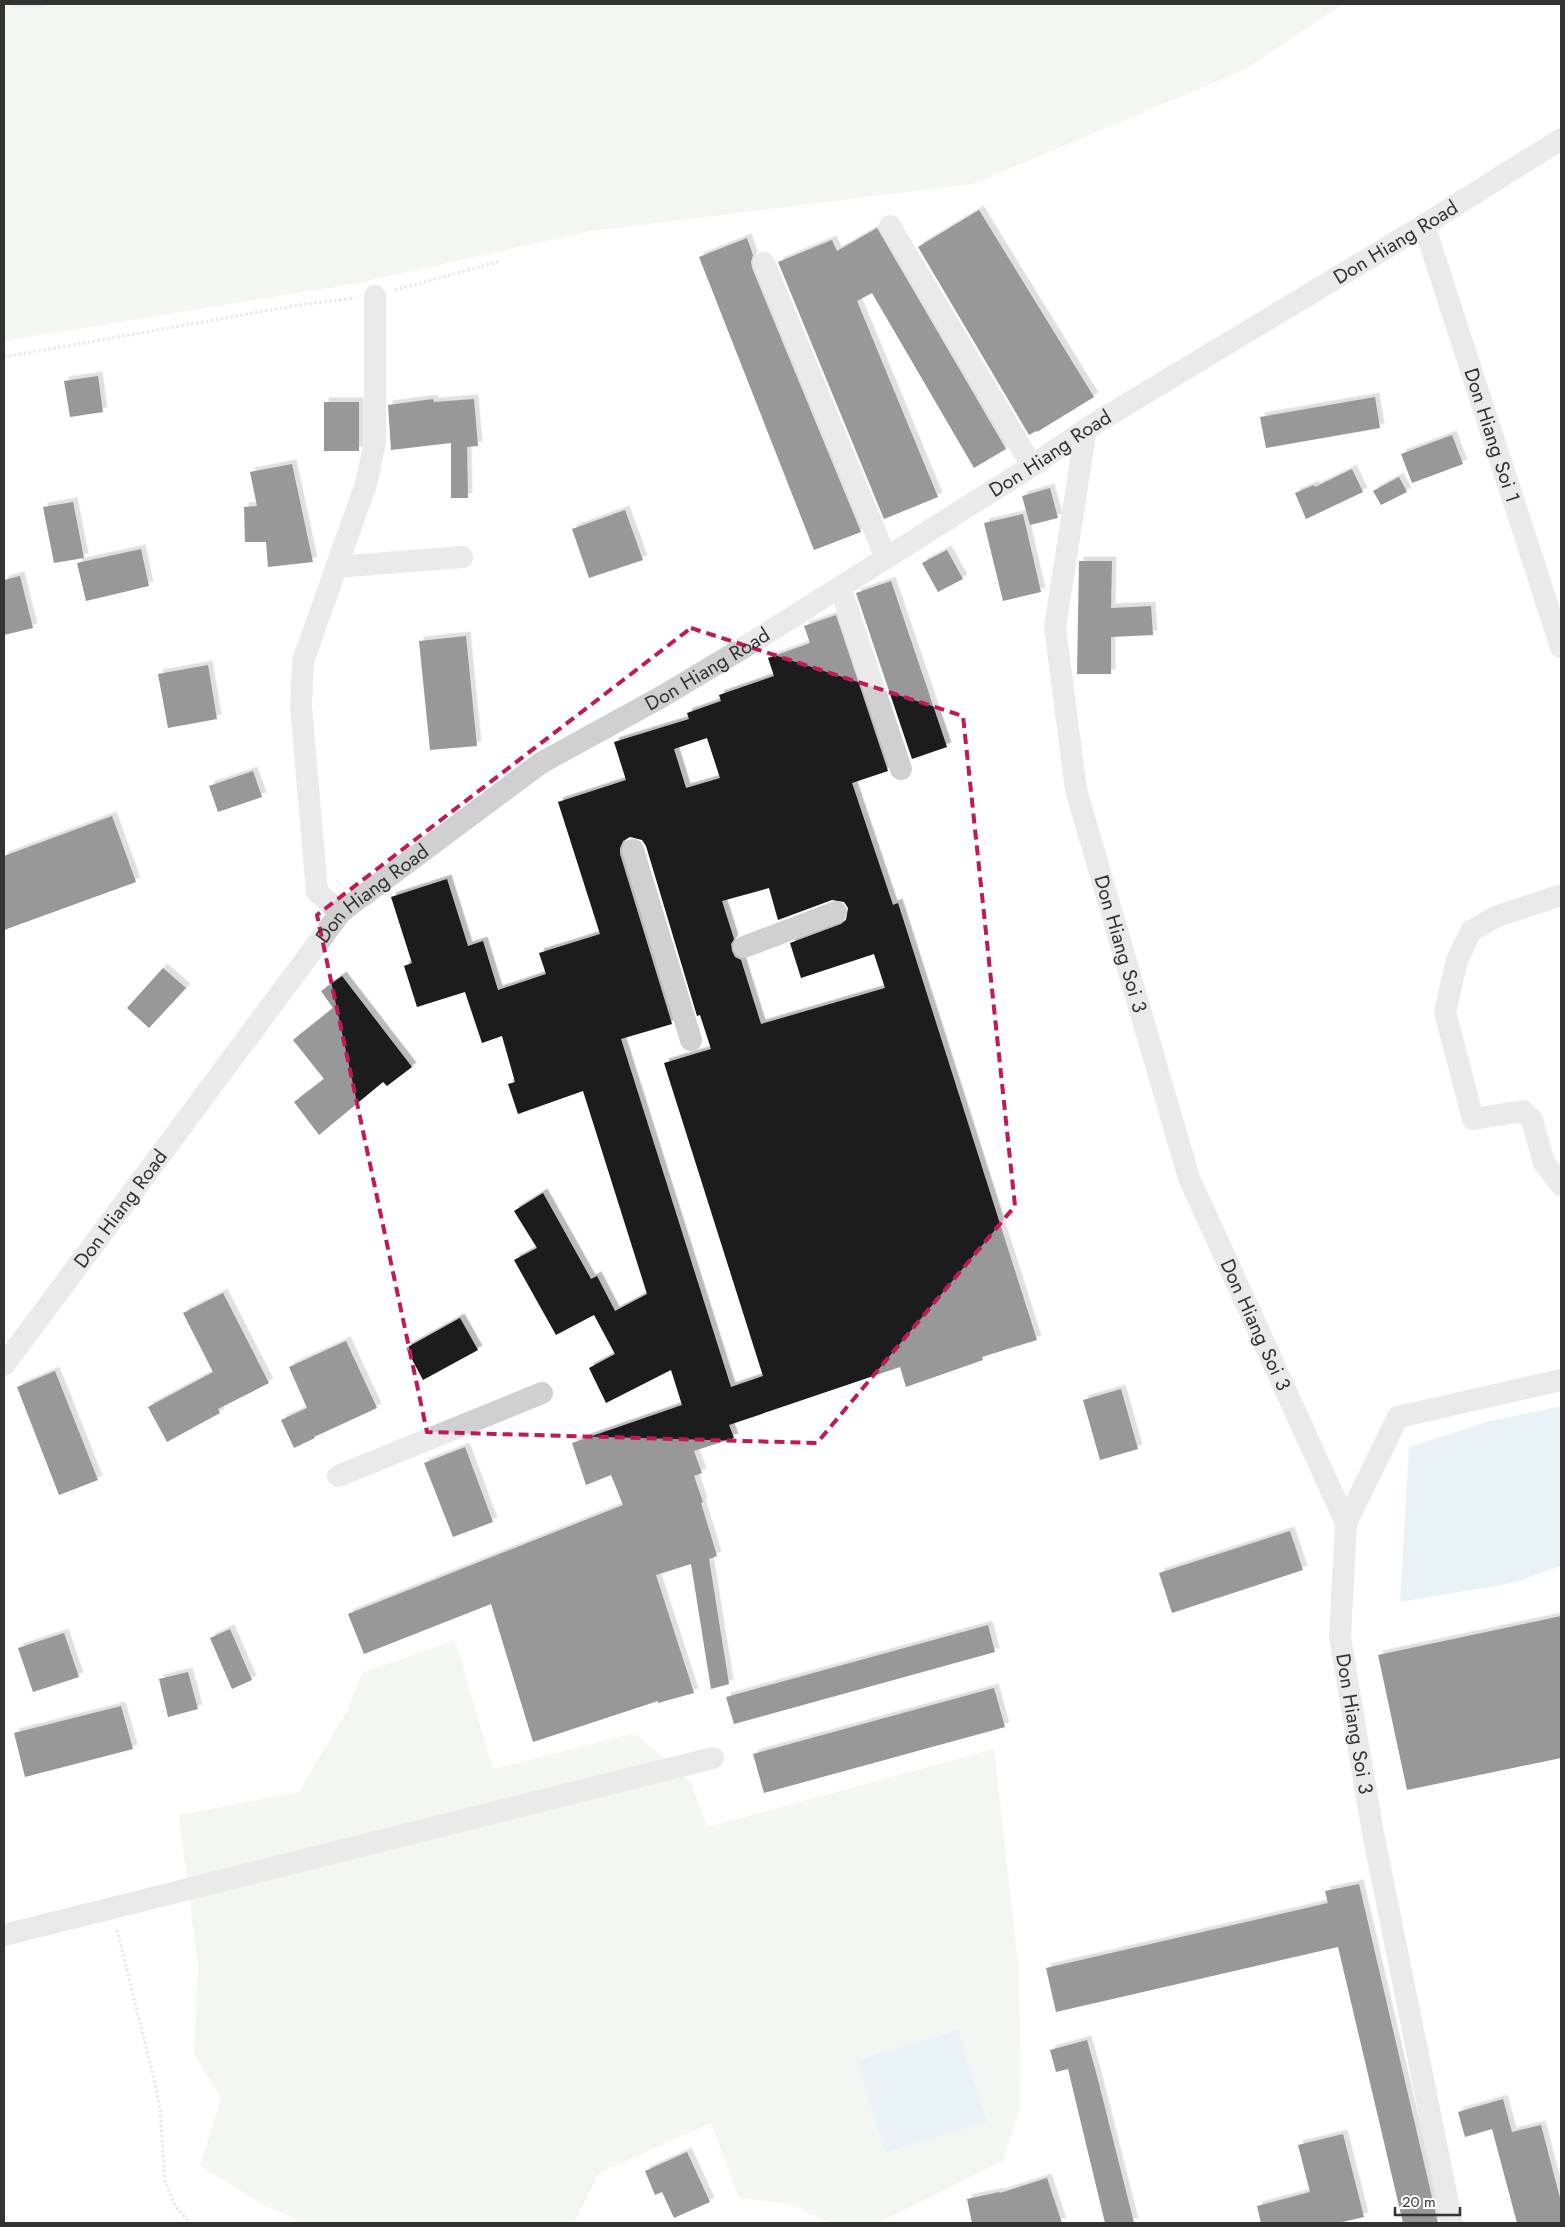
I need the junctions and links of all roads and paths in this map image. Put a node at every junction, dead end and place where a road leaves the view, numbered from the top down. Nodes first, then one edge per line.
1 (1561, 139) edge
2 (1424, 224) junction
3 (890, 226) dead end
4 (501, 261) dead end
5 (764, 263) dead end
6 (375, 296) junction
7 (4, 358) edge
8 (1086, 429) junction
9 (1032, 466) junction
10 (462, 557) dead end
11 (886, 558) junction
12 (336, 567) junction
13 (840, 587) junction
14 (1561, 647) edge
15 (901, 769) dead end
16 (632, 850) dead end
17 (1561, 895) edge
18 (341, 912) junction
19 (836, 912) dead end
20 (744, 947) dead end
21 (691, 1040) dead end
22 (1561, 1185) edge
23 (4, 1365) edge
24 (1561, 1380) edge
25 (542, 1393) dead end
26 (338, 1476) dead end
27 (1346, 1523) junction
28 (713, 1758) dead end
29 (112, 1909) junction
30 (4, 1935) edge
31 (190, 2223) edge
32 (1452, 2223) edge

1 - 2 street, Don Hiang Road
2 - 8 street, Don Hiang Road
2 - 14 street, Don Hiang Soi 1
3 - 9 street
4 - 6 path
5 - 11 street
6 - 7 path
6 - 12 street
8 - 9 street, Don Hiang Road
8 - 27 street, Don Hiang Soi 3
9 - 11 street, Don Hiang Road
10 - 12 street
11 - 13 street, Don Hiang Road
12 - 18 street
13 - 15 street
13 - 18 street, Don Hiang Road
16 - 21 street
17 - 22 street
18 - 23 street, Don Hiang Road
19 - 20 street
24 - 27 street
25 - 26 street
27 - 32 street, Don Hiang Soi 3
28 - 29 street
29 - 30 street
29 - 31 path

